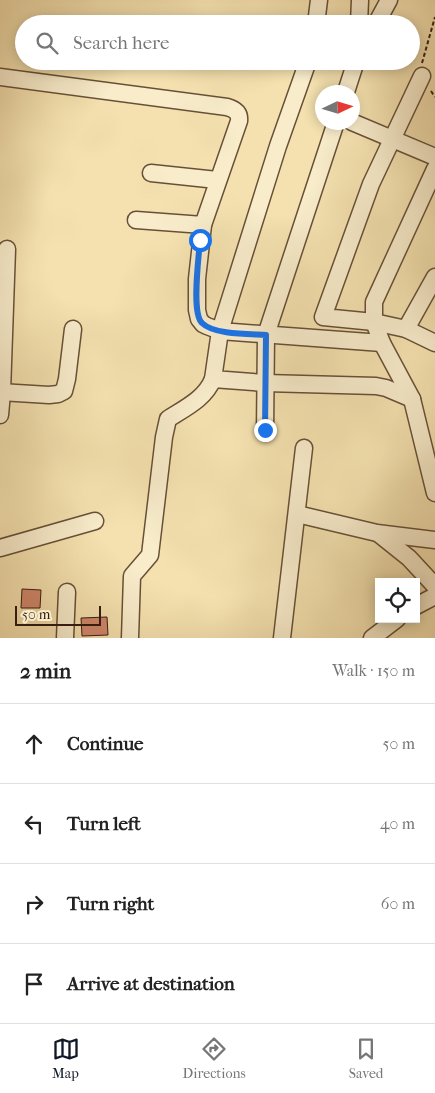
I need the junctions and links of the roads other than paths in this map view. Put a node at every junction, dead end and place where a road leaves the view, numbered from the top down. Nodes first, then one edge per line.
1 (319, 0) edge
2 (360, 0) edge
3 (389, 0) edge
4 (317, 15) edge
5 (359, 15) edge
6 (381, 15) edge
7 (305, 70) edge
8 (353, 70) edge
9 (422, 76) road end
10 (0, 77) edge
11 (348, 85) edge
12 (360, 125) edge
13 (333, 130) edge
14 (392, 139) junction
15 (435, 157) edge
16 (435, 169) edge
17 (151, 173) dead end
18 (217, 180) junction
19 (136, 220) dead end
20 (203, 225) junction
21 (7, 248) dead end
22 (435, 278) edge
23 (323, 317) junction
24 (374, 322) junction
25 (74, 329) dead end
26 (406, 329) junction
27 (220, 332) junction
28 (266, 335) junction
29 (316, 338) junction
30 (382, 343) junction
31 (435, 344) edge
32 (213, 379) junction
33 (265, 383) junction
34 (1, 392) edge
35 (412, 399) junction
36 (0, 415) edge
37 (265, 430) dead end
38 (304, 448) dead end
39 (435, 493) edge
40 (297, 514) junction
41 (95, 521) dead end
42 (377, 533) junction
43 (435, 540) edge
44 (0, 548) edge
45 (435, 586) edge
46 (67, 592) dead end
47 (435, 596) edge
48 (420, 604) edge
49 (392, 623) edge
50 (64, 638) edge
51 (130, 638) edge
52 (282, 638) edge
53 (372, 638) edge

1 - 4 street
2 - 5 street
3 - 6 street
7 - 27 street
8 - 11 street
9 - 14 street
10 - 18 street
12 - 14 street
13 - 28 street
14 - 15 street
14 - 23 street
16 - 24 street
17 - 18 street
18 - 20 street
19 - 20 street
20 - 27 street
21 - 34 street
22 - 26 street
23 - 24 street
23 - 29 street
24 - 26 street
24 - 30 street
25 - 34 street
26 - 31 street
27 - 28 street
27 - 32 street
28 - 29 street
28 - 33 street
29 - 30 street
30 - 35 street
32 - 33 street
32 - 51 street
33 - 35 street
33 - 37 street
34 - 36 street
35 - 39 street
38 - 40 street
40 - 42 street
40 - 52 street
41 - 44 street
42 - 43 street
42 - 45 street
46 - 50 street
47 - 48 street
49 - 53 street

